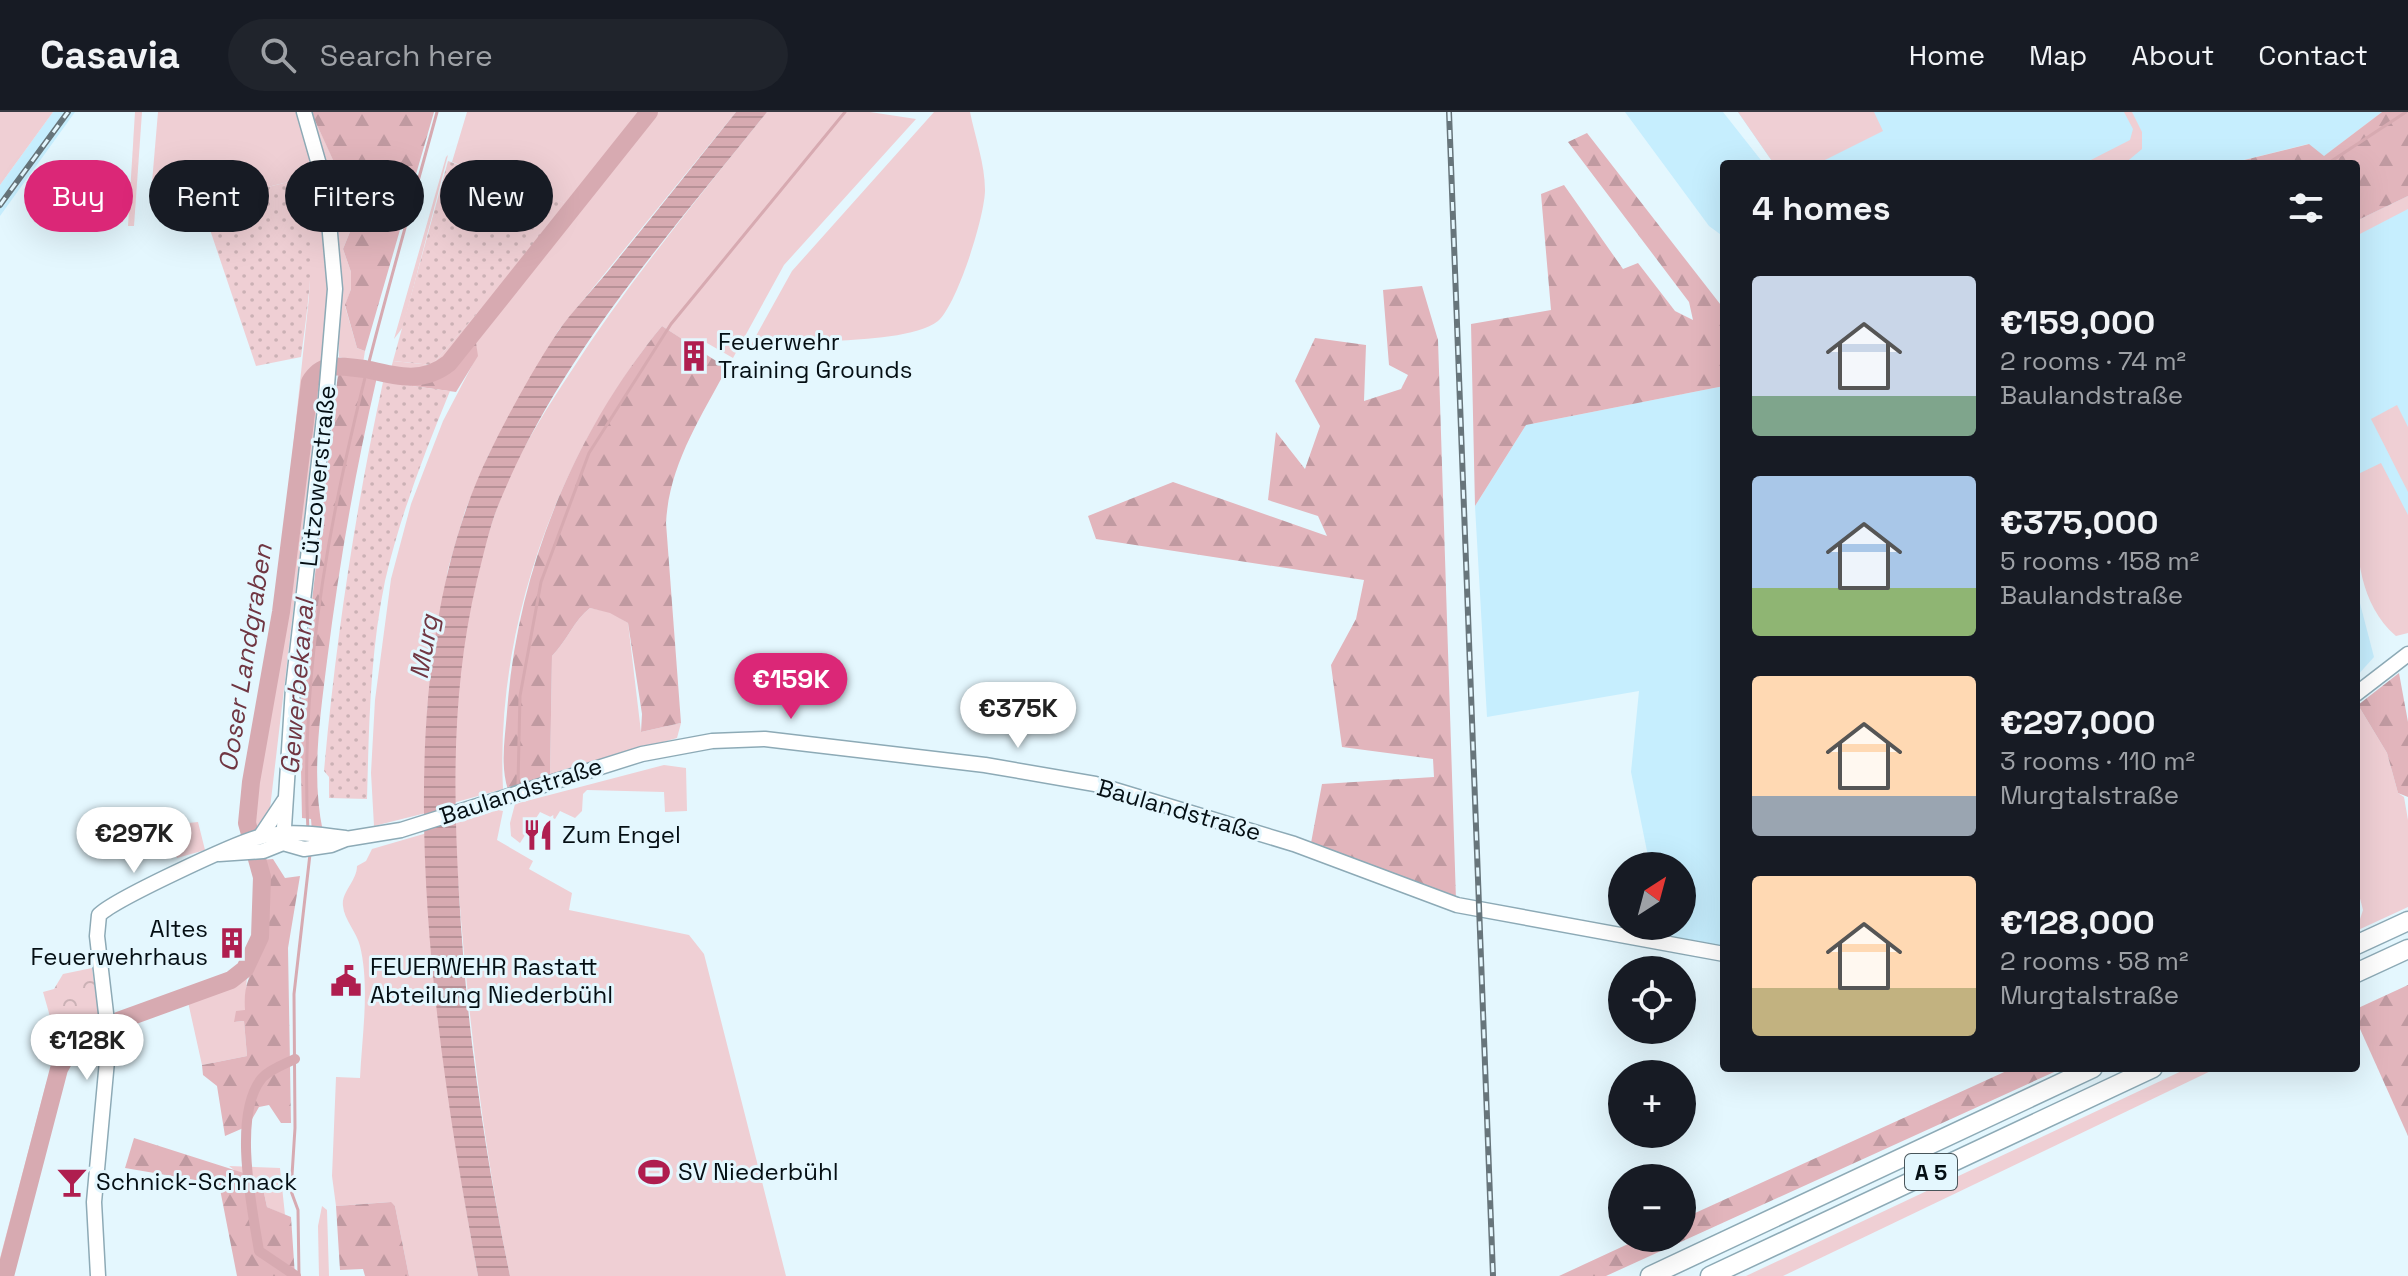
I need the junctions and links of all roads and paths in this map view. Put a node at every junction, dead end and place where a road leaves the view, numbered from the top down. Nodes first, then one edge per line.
1 (304, 112) edge
2 (2408, 654) edge
3 (2360, 691) edge
4 (288, 795) junction
5 (285, 839) junction
6 (256, 845) junction
7 (2408, 921) edge
8 (2360, 943) edge
9 (2408, 949) edge
10 (1720, 953) edge
11 (2360, 971) edge
12 (2084, 1072) edge
13 (2144, 1072) edge
14 (98, 1276) edge
15 (1650, 1276) edge
16 (1710, 1276) edge

1 - 4 street, Lützowerstraße
2 - 3 street
4 - 5 street, Lützowerstraße
4 - 6 street
5 - 6 street
5 - 10 street, Baulandstraße
6 - 14 street
7 - 8 highway
9 - 11 highway
12 - 15 highway, A 5
13 - 16 highway, A 5

